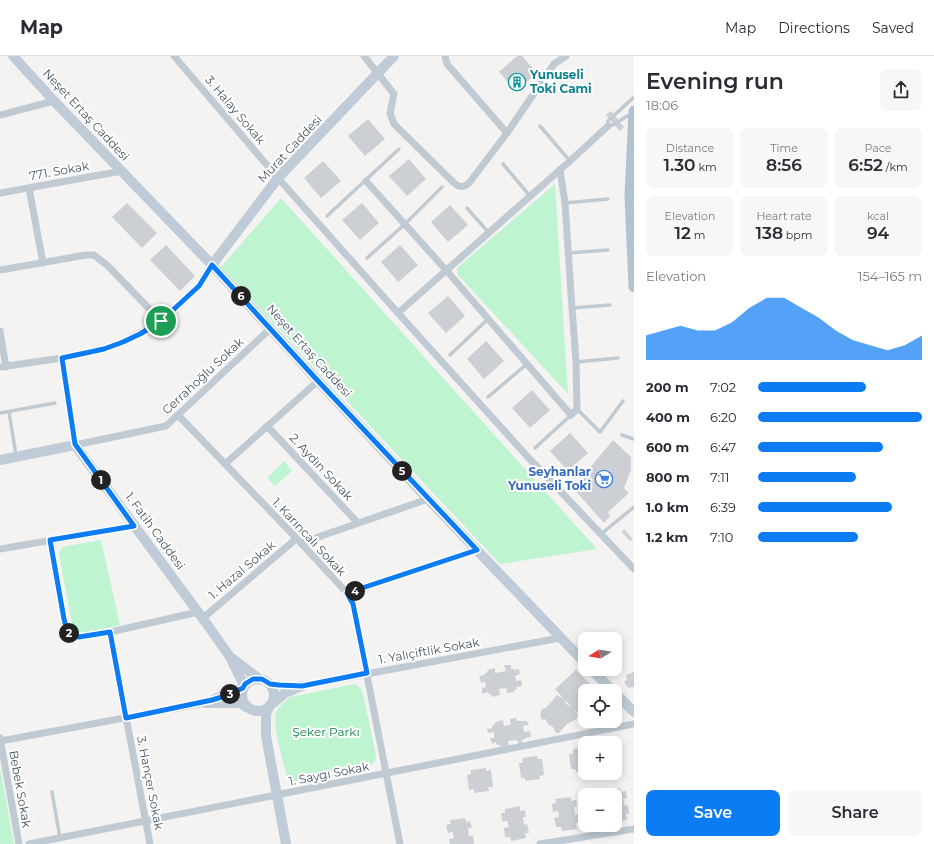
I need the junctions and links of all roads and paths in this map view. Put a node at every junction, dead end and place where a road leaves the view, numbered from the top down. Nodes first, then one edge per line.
1 (13, 56) edge
2 (174, 56) edge
3 (364, 56) edge
4 (394, 56) edge
5 (445, 56) edge
6 (566, 56) edge
7 (378, 74) junction
8 (634, 97) edge
9 (54, 100) junction
10 (634, 111) edge
11 (0, 115) edge
12 (634, 118) edge
13 (540, 126) dead end
14 (608, 126) junction
15 (507, 133) junction
16 (399, 149) dead end
17 (570, 161) junction
18 (503, 164) dead end
19 (560, 170) junction
20 (122, 171) junction
21 (278, 178) junction
22 (366, 181) junction
23 (442, 186) dead end
24 (29, 188) junction
25 (0, 193) edge
26 (530, 196) junction
27 (608, 199) dead end
28 (565, 203) junction
29 (467, 208) dead end
30 (327, 216) dead end
31 (405, 224) junction
32 (489, 232) junction
33 (608, 250) dead end
34 (568, 253) junction
35 (367, 258) dead end
36 (43, 263) junction
37 (212, 265) junction
38 (0, 270) edge
39 (446, 270) junction
40 (634, 287) edge
41 (610, 305) dead end
42 (572, 308) junction
43 (398, 313) junction
44 (488, 319) junction
45 (161, 321) junction
46 (271, 328) junction
47 (0, 331) edge
48 (450, 355) dead end
49 (62, 358) junction
50 (618, 358) dead end
51 (576, 362) junction
52 (527, 364) junction
53 (3, 367) edge
54 (318, 381) junction
55 (488, 397) dead end
56 (623, 401) dead end
57 (55, 403) dead end
58 (577, 408) junction
59 (9, 412) junction
60 (0, 413) edge
61 (178, 415) junction
62 (571, 415) junction
63 (267, 426) junction
64 (622, 435) dead end
65 (634, 439) edge
66 (75, 444) junction
67 (535, 448) dead end
68 (16, 456) junction
69 (0, 460) edge
70 (225, 464) junction
71 (428, 499) junction
72 (634, 506) edge
73 (358, 523) junction
74 (134, 526) junction
75 (601, 534) junction
76 (50, 540) junction
77 (298, 541) junction
78 (0, 549) edge
79 (477, 550) junction
80 (631, 563) edge
81 (634, 569) edge
82 (347, 593) junction
83 (201, 615) junction
84 (110, 632) junction
85 (560, 638) junction
86 (578, 656) edge
87 (230, 657) junction
88 (367, 673) junction
89 (598, 676) edge
90 (258, 678) junction
91 (270, 684) junction
92 (606, 684) edge
93 (244, 686) junction
94 (302, 686) junction
95 (622, 700) edge
96 (204, 702) junction
97 (270, 705) junction
98 (248, 708) junction
99 (634, 712) edge
100 (126, 718) junction
101 (634, 724) edge
102 (266, 736) junction
103 (0, 740) edge
104 (387, 774) junction
105 (52, 792) dead end
106 (277, 795) junction
107 (146, 821) junction
108 (634, 829) edge
109 (60, 838) junction
110 (19, 844) edge
111 (29, 844) edge
112 (150, 844) edge
113 (286, 844) edge
114 (400, 844) edge
115 (540, 844) edge

1 - 9 street, Neşet Ertaş Caddesi
2 - 21 street, 3. Halay Sokak
3 - 7 street
4 - 7 street, Murat Caddesi
5 - 15 street
6 - 15 street
7 - 15 street
7 - 21 street, Murat Caddesi
8 - 14 lane
9 - 11 street
9 - 20 street, Neşet Ertaş Caddesi
10 - 12 main road
12 - 14 lane
12 - 40 main road
13 - 17 lane
14 - 17 street
16 - 22 lane
17 - 19 street
18 - 26 lane
19 - 26 street
19 - 28 street
20 - 24 street, 771. Sokak
20 - 37 street, Neşet Ertaş Caddesi
21 - 37 street, Murat Caddesi
21 - 43 street, 3. Halay Sokak
22 - 30 lane
22 - 31 street
23 - 31 lane
24 - 25 street, 771. Sokak
24 - 36 street
26 - 32 street
27 - 28 lane
28 - 34 street
29 - 32 lane
31 - 35 lane
31 - 39 street
32 - 39 street
33 - 34 lane
34 - 42 street
36 - 38 street
36 - 45 street
37 - 45 street
37 - 46 street, Neşet Ertaş Caddesi
39 - 43 street
39 - 44 street
41 - 42 lane
42 - 51 street
43 - 75 street, 3. Halay Sokak
44 - 48 lane
44 - 52 street
45 - 49 street
46 - 54 street, Neşet Ertaş Caddesi
46 - 61 street, Cerrahoğlu Sokak
47 - 53 street
49 - 53 street
49 - 66 street
50 - 51 lane
51 - 58 street
52 - 55 lane
52 - 62 street
54 - 63 street
54 - 71 street, Neşet Ertaş Caddesi
56 - 58 lane
57 - 59 lane
58 - 62 street
59 - 60 lane
59 - 68 lane
61 - 66 street, Cerrahoğlu Sokak
61 - 70 street, 1. Karıncalı Sokak
62 - 67 lane
63 - 70 street
63 - 73 street, 2. Aydın Sokak
64 - 65 lane
66 - 68 street
66 - 74 street, 1. Fatih Caddesi
68 - 69 street
70 - 77 street, 1. Karıncalı Sokak
71 - 73 street
71 - 79 street, Neşet Ertaş Caddesi
72 - 75 lane
73 - 77 street
74 - 76 street
74 - 83 street, 1. Fatih Caddesi
75 - 80 street, 3. Halay Sokak
76 - 78 street
76 - 84 street
77 - 82 street, 1. Karıncalı Sokak
77 - 83 street, 1. Hazal Sokak
79 - 82 street
79 - 85 street, Neşet Ertaş Caddesi
80 - 81 street, 3. Halay Sokak
82 - 88 street, 1. Karıncalı Sokak
83 - 84 street
83 - 87 street, 1. Fatih Caddesi
84 - 100 street, 3. Hançer Sokak
85 - 86 street, Neşet Ertaş Caddesi
85 - 88 street, 1. Yalıçiftlik Sokak
87 - 90 street
87 - 93 street
88 - 94 street, 1. Yalıçiftlik Sokak
88 - 104 street, 1. Karıncalı Sokak
89 - 92 street
90 - 91 street
90 - 93 street
91 - 94 street
91 - 97 street
93 - 96 street
93 - 98 street
94 - 97 street
95 - 99 street
96 - 98 street
96 - 100 street
97 - 98 street
97 - 102 street
98 - 102 street
100 - 103 street
100 - 107 street, 3. Hançer Sokak
101 - 104 street, 1. Saygı Sokak
102 - 106 street
103 - 110 street, Bebek Sokak
104 - 106 street, 1. Saygı Sokak
104 - 114 street, 1. Karıncalı Sokak
105 - 109 lane
106 - 107 street, 1. Saygı Sokak
106 - 113 street
107 - 109 street, 1. Saygı Sokak
107 - 112 street, 3. Hançer Sokak
108 - 115 street
109 - 111 street, 1. Saygı Sokak

